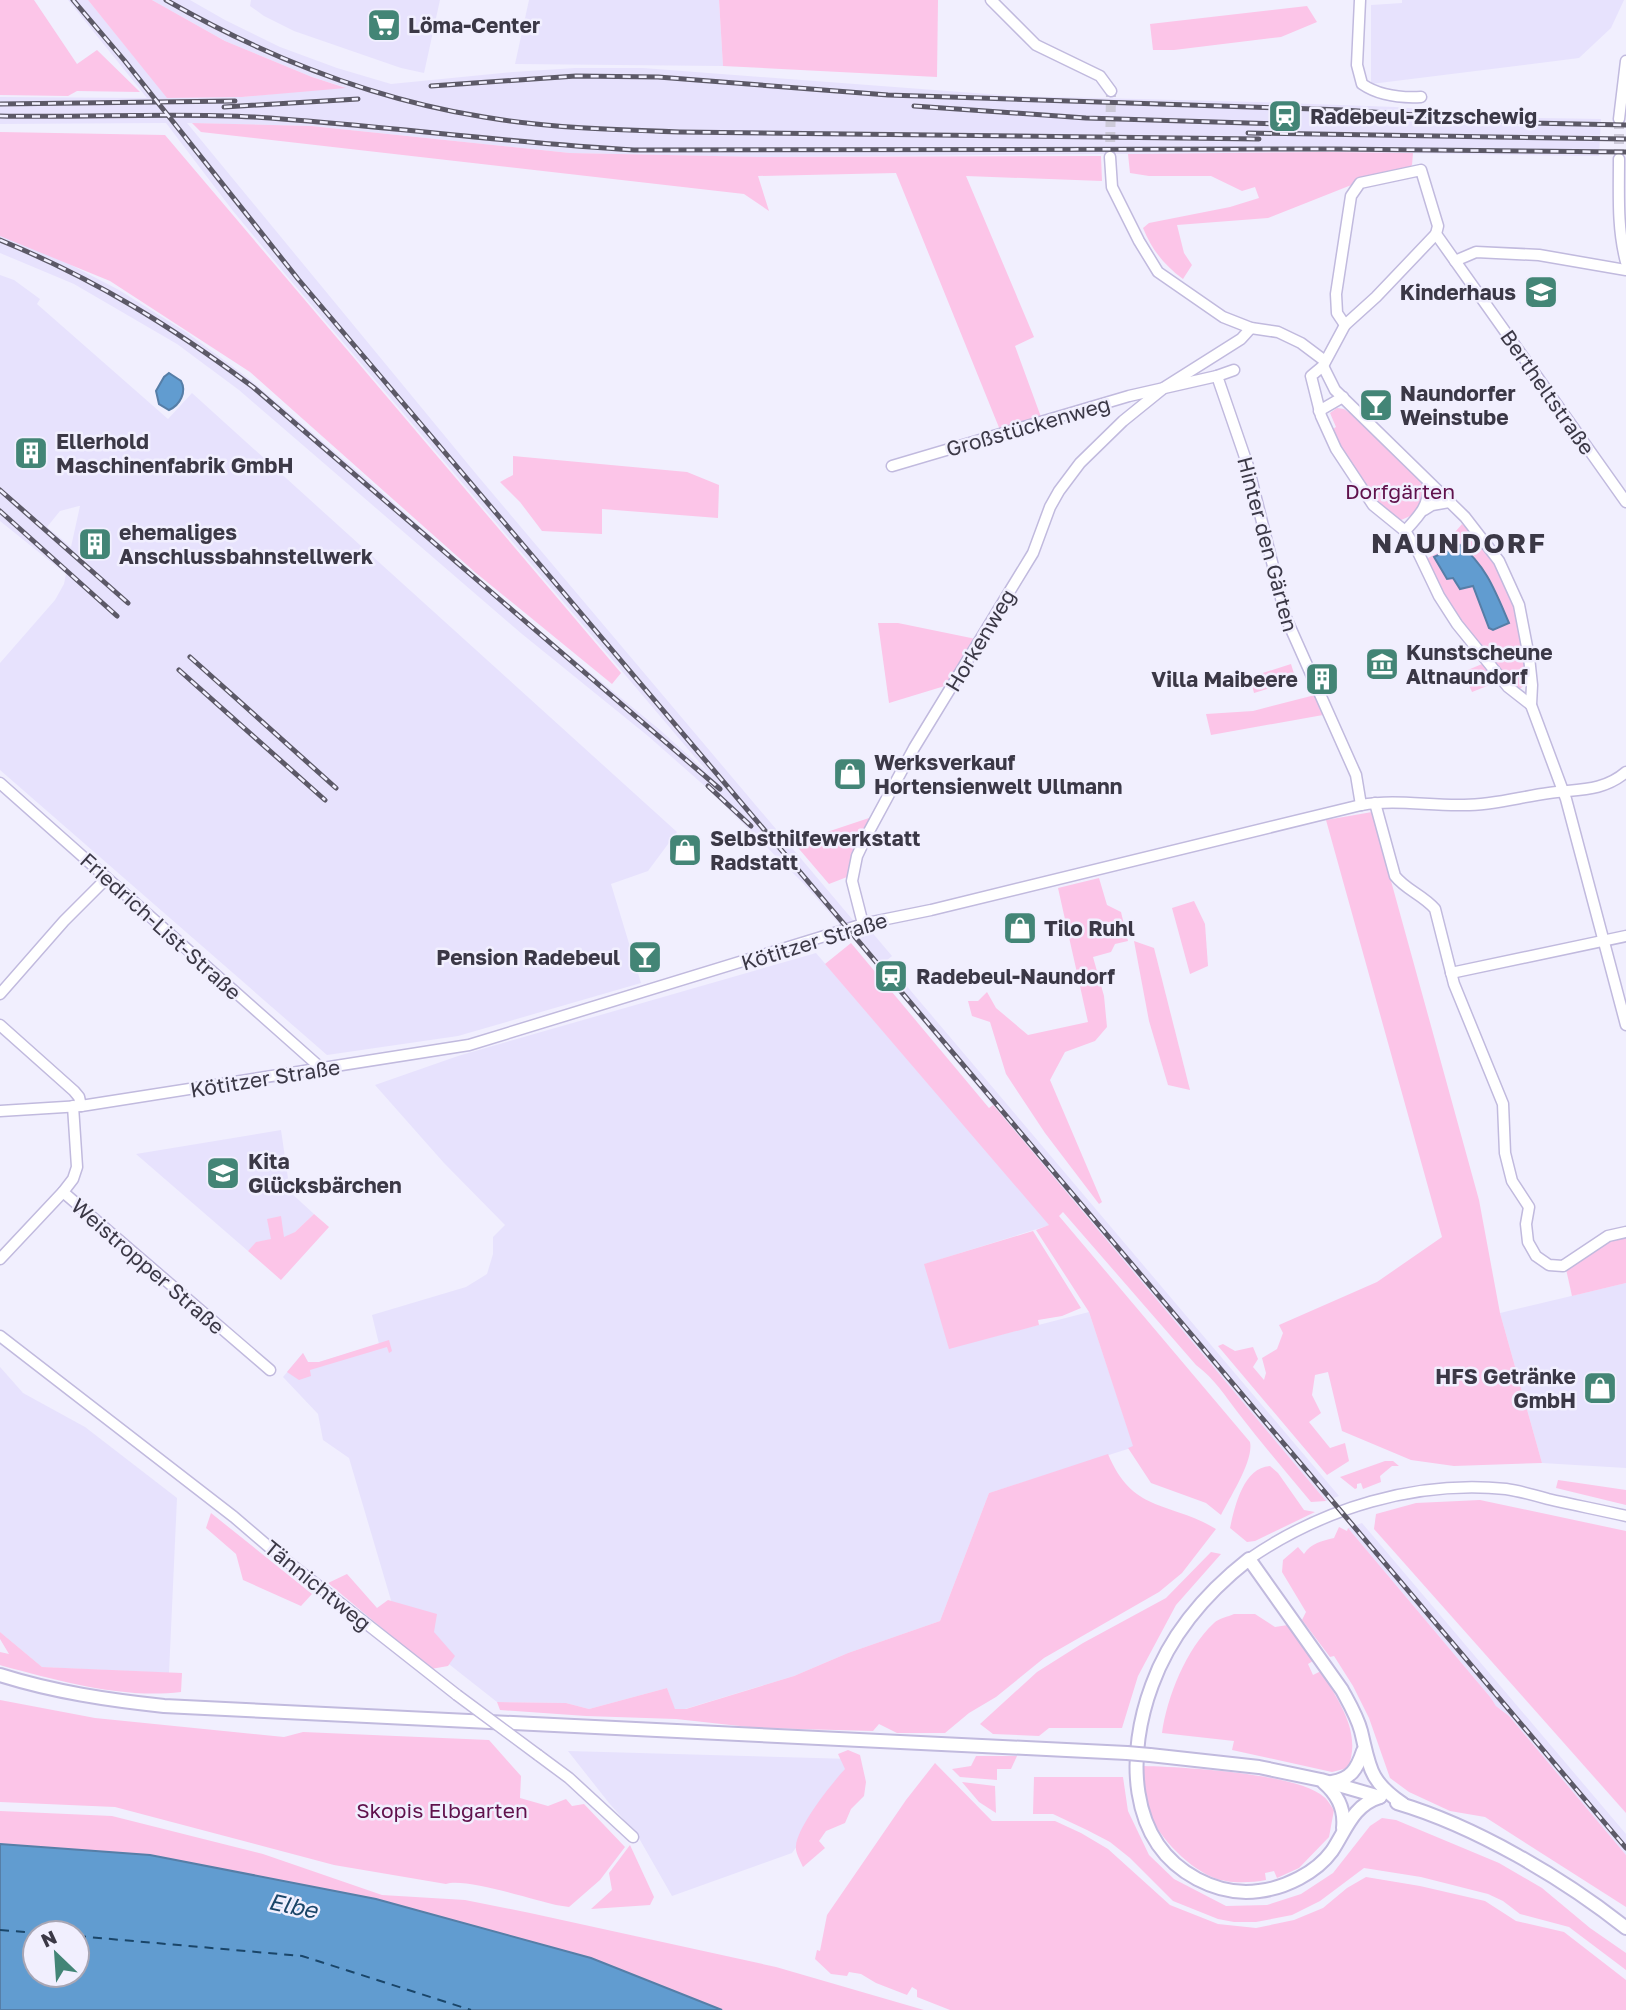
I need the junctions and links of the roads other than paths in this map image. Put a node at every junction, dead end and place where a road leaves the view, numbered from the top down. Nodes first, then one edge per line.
1 (990, 0) edge
2 (1360, 0) edge
3 (1626, 61) edge
4 (1111, 91) dead end
5 (1421, 97) dead end
6 (1619, 119) dead end
7 (1110, 157) tunnel mouth
8 (1619, 159) dead end
9 (1436, 234) junction
10 (1455, 261) junction
11 (1626, 262) edge
12 (1626, 270) edge
13 (1345, 325) junction
14 (1251, 328) junction
15 (1324, 363) junction
16 (1234, 370) dead end
17 (1217, 376) junction
18 (1165, 387) junction
19 (1343, 397) junction
20 (1320, 411) junction
21 (892, 466) dead end
22 (1428, 482) junction
23 (1449, 502) junction
24 (1626, 502) edge
25 (1424, 510) junction
26 (1405, 531) junction
27 (1531, 705) junction
28 (1626, 772) edge
29 (0, 783) edge
30 (1563, 792) junction
31 (1375, 803) junction
32 (1361, 805) junction
33 (107, 878) junction
34 (863, 924) junction
35 (1626, 936) edge
36 (1604, 940) junction
37 (1451, 973) junction
38 (0, 993) edge
39 (0, 1025) edge
40 (1626, 1025) edge
41 (323, 1069) junction
42 (77, 1106) junction
43 (0, 1111) edge
44 (63, 1192) junction
45 (1626, 1232) edge
46 (0, 1259) edge
47 (0, 1336) edge
48 (270, 1370) dead end
49 (1626, 1516) edge
50 (1249, 1559) junction
51 (0, 1675) edge
52 (1363, 1751) junction
53 (1325, 1781) junction
54 (1380, 1797) junction
55 (1403, 1804) junction
56 (1343, 1830) junction
57 (633, 1837) dead end
58 (1626, 1928) edge

1 - 4 street
2 - 5 street
3 - 6 street
7 - 14 street
8 - 11 street
9 - 10 street, Bertheltstraße
9 - 13 street
9 - 13 street, Bertheltstraße
10 - 12 street
10 - 24 street, Bertheltstraße
13 - 15 street
14 - 15 street
14 - 18 street, Großstückenweg
15 - 19 street
15 - 20 street
16 - 17 street
17 - 18 street, Großstückenweg
17 - 32 street, Hinter den Gärten
18 - 21 street, Großstückenweg
18 - 34 street, Horkenweg
19 - 20 street
19 - 22 street
20 - 26 street
22 - 23 street
22 - 25 street
23 - 25 street
23 - 27 street
25 - 26 street
26 - 27 street
27 - 30 street
28 - 30 street, Kötitzer Straße
29 - 33 street, Friedrich-List-Straße
30 - 31 street, Kötitzer Straße
30 - 36 street
31 - 32 street, Kötitzer Straße
31 - 37 street
32 - 34 street, Kötitzer Straße
33 - 38 street
33 - 41 street, Friedrich-List-Straße
34 - 41 street, Kötitzer Straße
35 - 36 street
36 - 37 street
36 - 40 street
37 - 45 street
39 - 42 street
41 - 42 street, Kötitzer Straße
42 - 43 street, Kötitzer Straße
42 - 44 street, Weistropper Straße
44 - 46 street
44 - 48 street, Weistropper Straße
47 - 57 street, Tännichtweg, bridge
49 - 50 street
50 - 52 main road
50 - 56 main road
51 - 53 main road, bridge
52 - 53 main road
52 - 55 main road
53 - 54 main road
53 - 56 main road
54 - 55 main road
54 - 56 main road
55 - 58 main road

